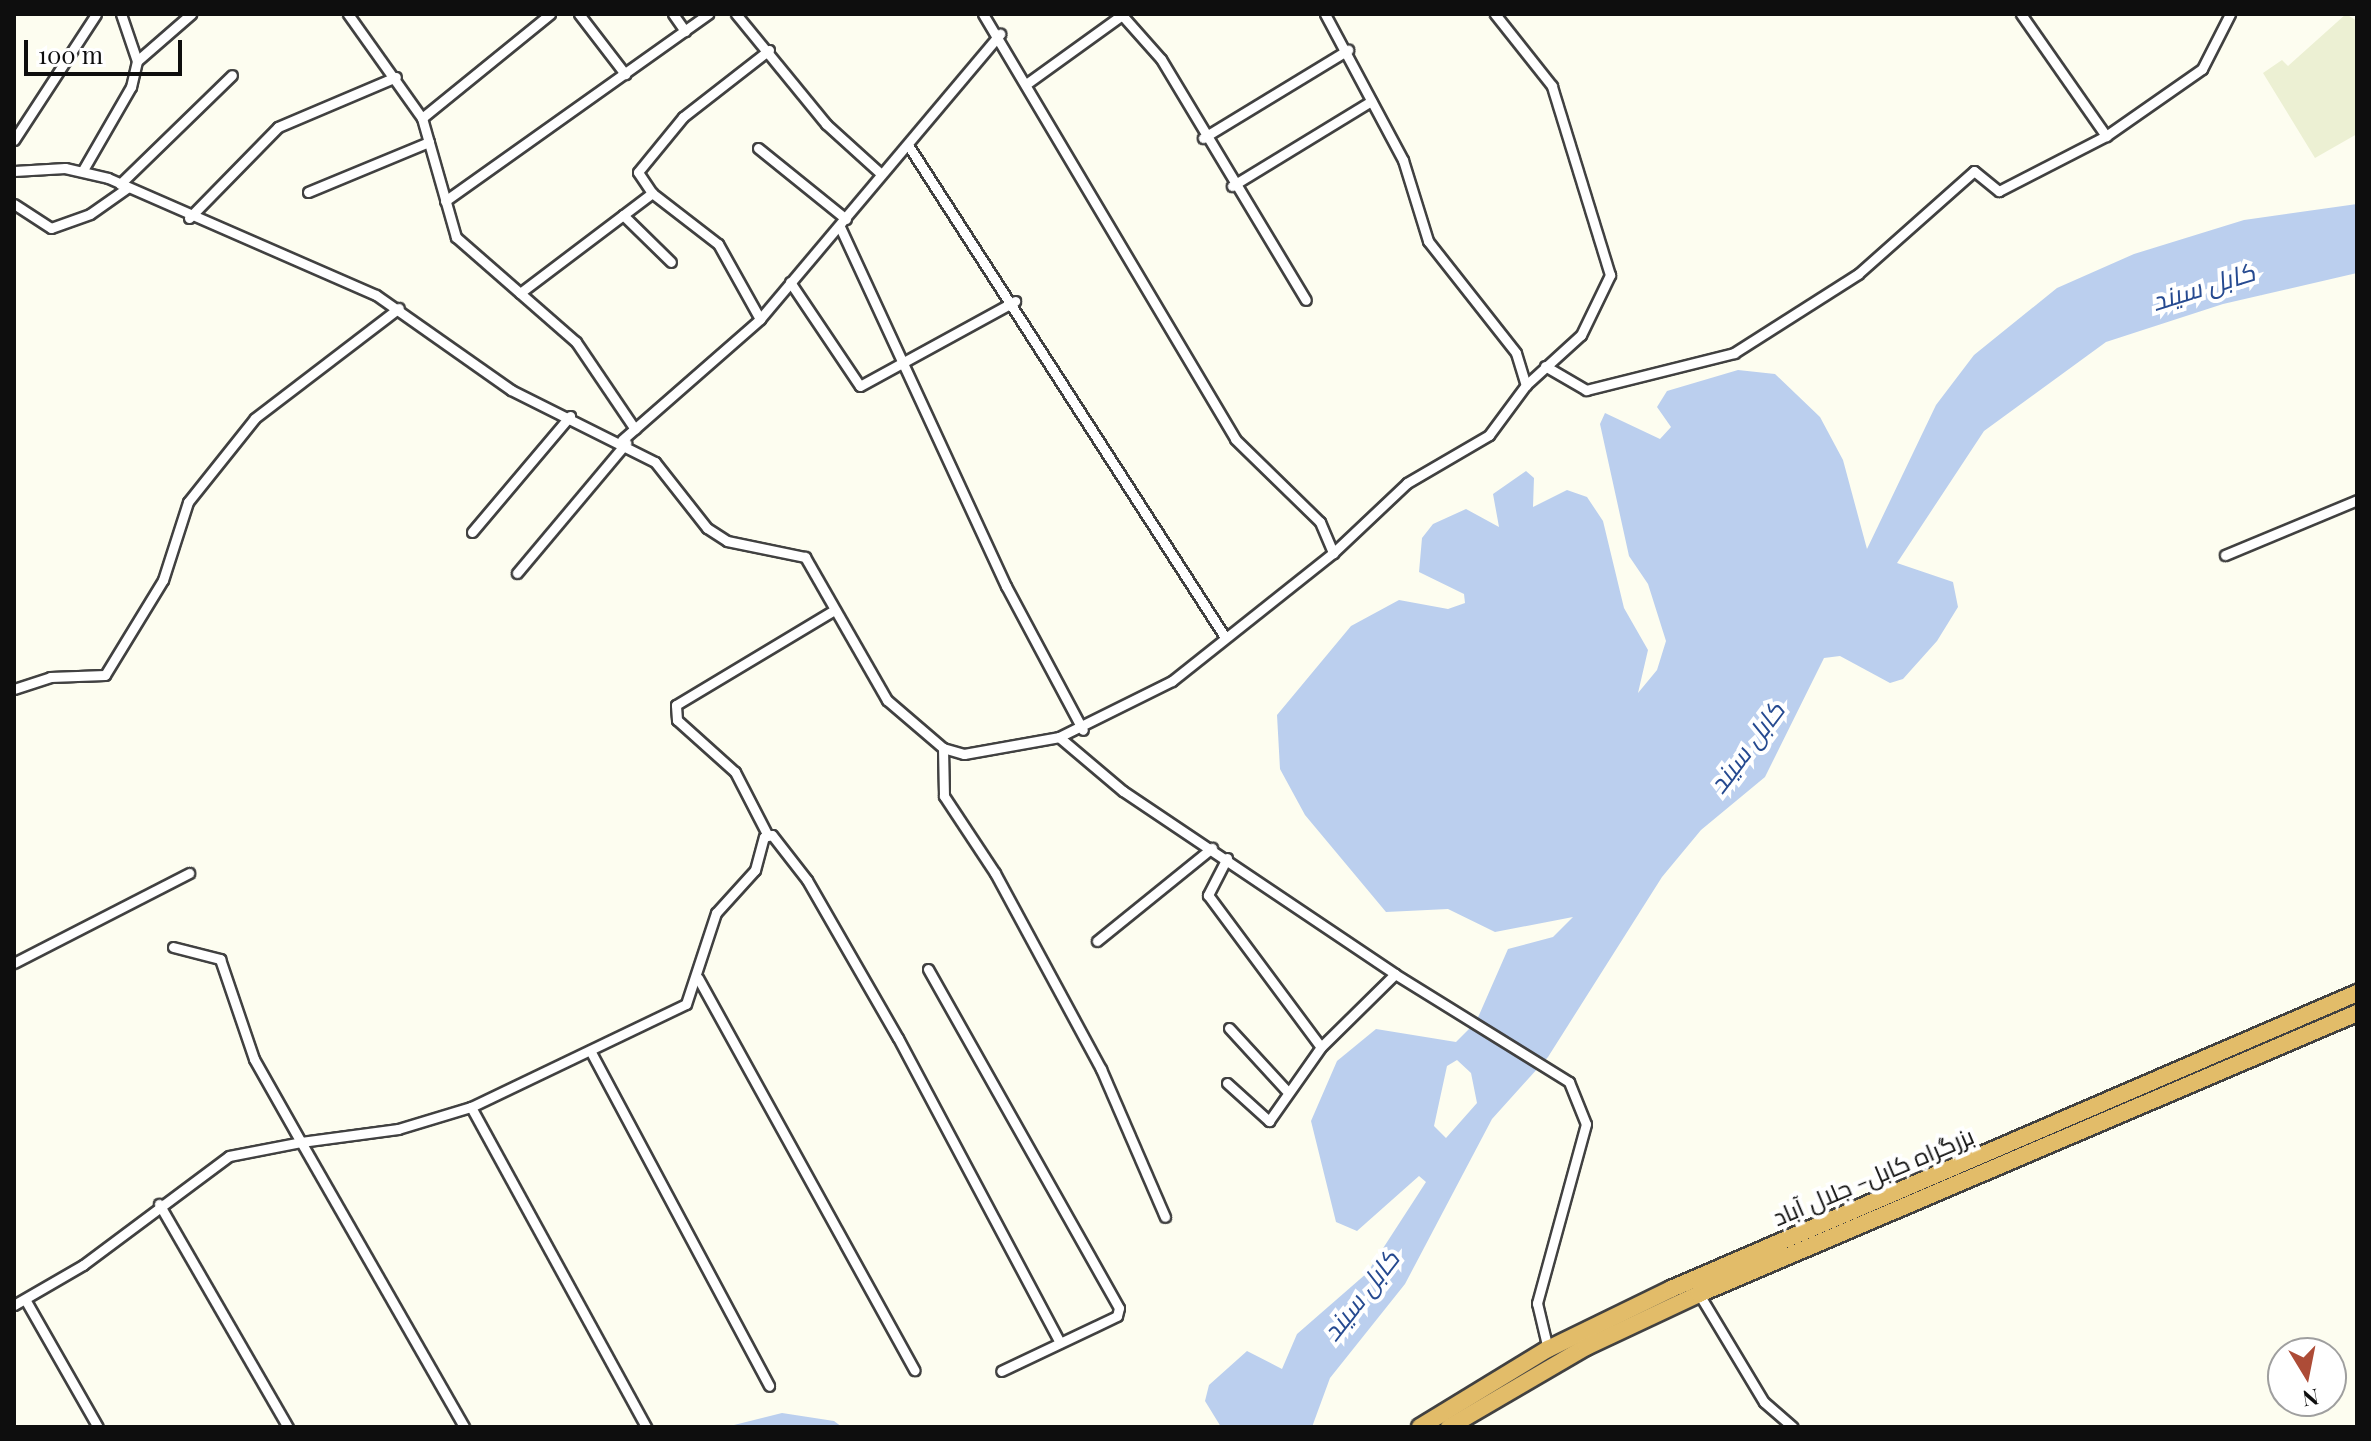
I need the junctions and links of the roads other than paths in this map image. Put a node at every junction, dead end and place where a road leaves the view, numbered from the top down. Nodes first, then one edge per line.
1 (96, 14) edge
2 (121, 14) edge
3 (191, 14) edge
4 (550, 14) edge
5 (579, 14) edge
6 (673, 14) edge
7 (708, 14) edge
8 (736, 14) edge
9 (1325, 14) edge
10 (1495, 14) edge
11 (2021, 14) edge
12 (2230, 14) edge
13 (351, 15) edge
14 (1122, 15) edge
15 (989, 16) edge
16 (685, 31) junction
17 (1000, 34) junction
18 (769, 50) junction
19 (1348, 50) junction
20 (137, 61) junction
21 (625, 74) junction
22 (232, 75) dead end
23 (396, 77) junction
24 (1029, 82) junction
25 (1371, 101) junction
26 (422, 118) junction
27 (2106, 136) junction
28 (1203, 138) junction
29 (14, 140) edge
30 (429, 142) junction
31 (908, 145) junction
32 (758, 148) dead end
33 (83, 170) junction
34 (14, 171) edge
35 (880, 173) junction
36 (123, 186) junction
37 (1232, 186) junction
38 (308, 192) dead end
39 (652, 193) junction
40 (445, 201) junction
41 (14, 204) edge
42 (623, 215) junction
43 (189, 218) junction
44 (843, 223) junction
45 (671, 262) dead end
46 (790, 282) junction
47 (520, 293) junction
48 (1306, 300) dead end
49 (1015, 301) junction
50 (399, 308) junction
51 (760, 319) junction
52 (905, 364) junction
53 (1545, 366) junction
54 (1526, 385) junction
55 (570, 416) junction
56 (635, 429) junction
57 (624, 441) junction
58 (2357, 500) edge
59 (472, 532) dead end
60 (1333, 553) junction
61 (2225, 555) dead end
62 (517, 573) dead end
63 (831, 612) junction
64 (1225, 637) junction
65 (14, 689) edge
66 (1083, 730) junction
67 (1059, 737) junction
68 (943, 748) junction
69 (767, 834) junction
70 (1212, 848) junction
71 (1227, 858) junction
72 (189, 873) dead end
73 (1097, 941) dead end
74 (173, 947) dead end
75 (14, 963) edge
76 (928, 969) dead end
77 (1395, 974) junction
78 (698, 978) junction
79 (2357, 993) edge
80 (2357, 1013) edge
81 (2305, 1016) junction
82 (1229, 1028) dead end
83 (2313, 1032) junction
84 (1321, 1047) junction
85 (592, 1054) junction
86 (1227, 1083) dead end
87 (1286, 1090) junction
88 (471, 1107) junction
89 (301, 1142) junction
90 (159, 1204) junction
91 (1165, 1217) dead end
92 (1737, 1269) junction
93 (1699, 1294) junction
94 (1675, 1296) junction
95 (26, 1301) junction
96 (14, 1305) edge
97 (1583, 1340) junction
98 (1060, 1343) junction
99 (1548, 1349) junction
100 (914, 1370) dead end
101 (1001, 1371) dead end
102 (769, 1386) dead end
103 (98, 1427) edge
104 (288, 1427) edge
105 (464, 1427) edge
106 (646, 1427) edge
107 (1420, 1427) edge
108 (1449, 1427) edge
109 (1793, 1427) edge

1 - 29 street
2 - 20 street
3 - 20 street
4 - 26 street
5 - 21 street
6 - 16 street
7 - 16 street
8 - 18 street
9 - 19 street
10 - 53 street
11 - 27 street
12 - 27 street
13 - 23 street
14 - 24 street
14 - 28 street
15 - 17 street
16 - 21 street
17 - 24 street
17 - 31 street
18 - 35 street
18 - 39 street
19 - 25 street
19 - 28 street
20 - 33 street
21 - 40 street
22 - 36 street
23 - 26 street
23 - 43 street
24 - 60 street
25 - 37 street
25 - 54 street
26 - 30 street
27 - 53 street
28 - 37 street
30 - 38 street
30 - 40 street
31 - 35 street
31 - 49 street
32 - 44 street
33 - 34 street
33 - 36 street
35 - 44 street
36 - 41 street
36 - 43 street
37 - 48 street
39 - 42 street
39 - 51 street
40 - 47 street
42 - 45 street
42 - 47 street
43 - 50 street
44 - 46 street
44 - 52 street
46 - 51 street
46 - 52 street
47 - 56 street
49 - 52 street
49 - 64 street
50 - 55 street
50 - 65 street
51 - 56 street
52 - 66 street
53 - 54 street
54 - 60 street
55 - 57 street
55 - 59 street
56 - 57 street
57 - 62 street
57 - 63 street
58 - 61 street
60 - 64 street
63 - 68 street
63 - 69 street
64 - 66 street
66 - 67 street
67 - 68 street
67 - 70 street
68 - 91 street
69 - 78 street
69 - 98 street
70 - 71 street
70 - 73 street
71 - 77 street
71 - 84 street
72 - 75 street
74 - 89 street
76 - 98 street
77 - 84 street
77 - 99 street
78 - 85 street
78 - 100 street
79 - 81 highway, بزرگراه کابل- جلال آباد
80 - 83 highway, بزرگراه کابل- جلال آباد
81 - 83 highway
81 - 92 highway, بزرگراه کابل- جلال آباد
82 - 87 street
83 - 92 highway, بزرگراه کابل- جلال آباد
84 - 87 street
85 - 88 street
85 - 102 street
86 - 87 street
88 - 89 street
88 - 106 street
89 - 90 street
89 - 105 street
90 - 95 street
90 - 104 street
92 - 93 highway, بزرگراه کابل- جلال آباد
92 - 94 highway, بزرگراه کابل- جلال آباد
93 - 94 highway, بزرگراه کابل- جلال آباد
93 - 109 street
94 - 97 highway, بزرگراه کابل- جلال آباد
95 - 96 street
95 - 103 street
97 - 99 highway, بزرگراه کابل- جلال آباد
97 - 108 highway, بزرگراه کابل- جلال آباد
98 - 101 street
99 - 107 highway, بزرگراه کابل- جلال آباد

